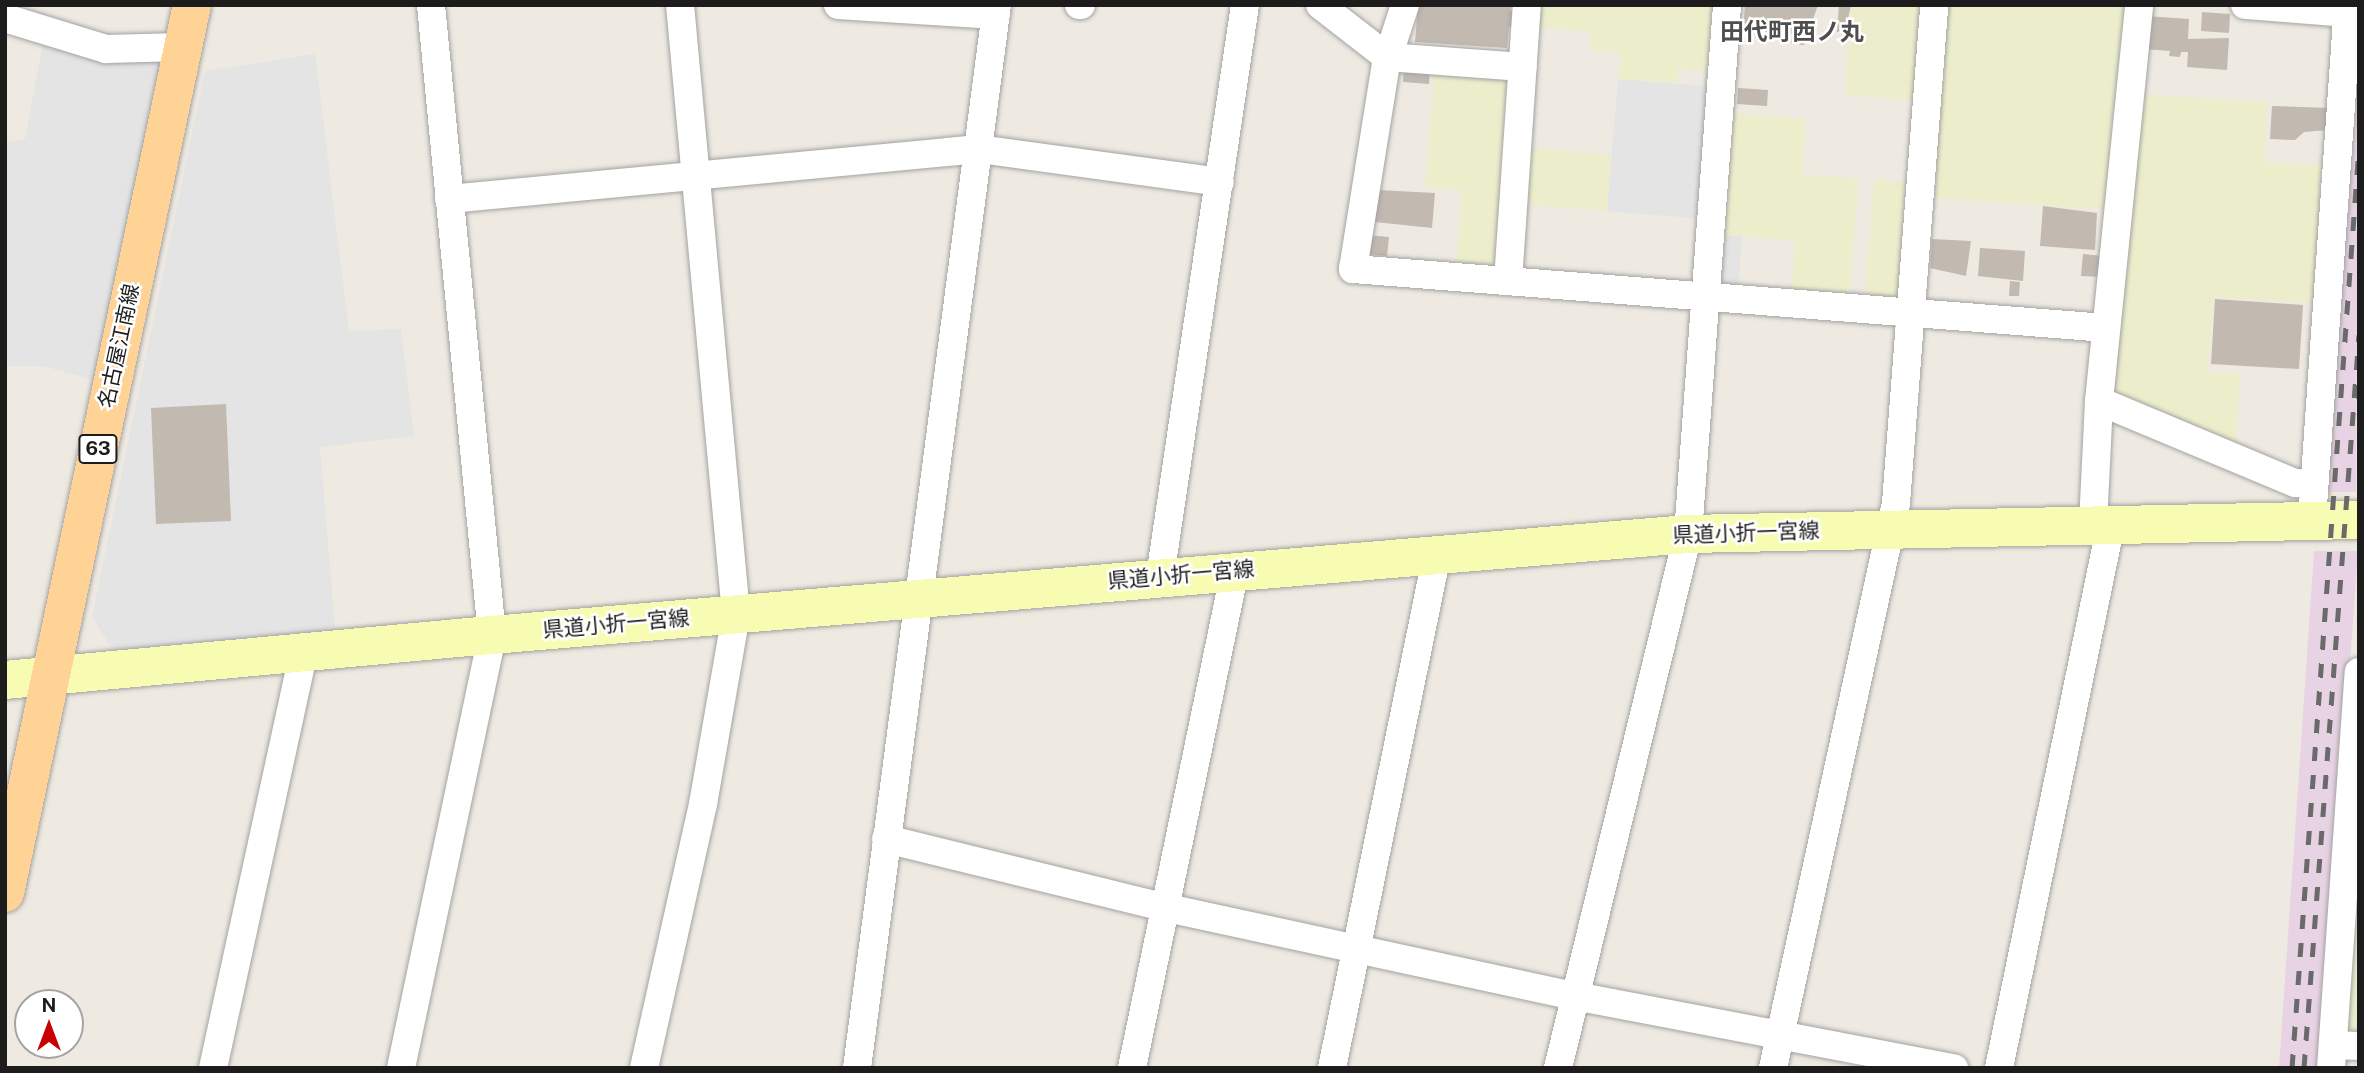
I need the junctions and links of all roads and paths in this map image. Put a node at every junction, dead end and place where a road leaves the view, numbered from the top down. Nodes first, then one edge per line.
1 (192, 5) edge
2 (431, 5) edge
3 (680, 5) edge
4 (838, 5) edge
5 (1245, 5) edge
6 (1320, 5) edge
7 (1405, 5) edge
8 (1527, 5) edge
9 (1727, 5) edge
10 (1934, 5) edge
11 (2139, 5) edge
12 (2245, 5) edge
13 (2348, 9) edge
14 (997, 10) edge
15 (5, 19) edge
16 (182, 47) junction
17 (1387, 57) junction
18 (1523, 67) junction
19 (979, 149) junction
20 (696, 177) junction
21 (1220, 182) junction
22 (449, 199) junction
23 (1508, 281) junction
24 (1706, 296) junction
25 (1911, 312) junction
26 (2106, 328) junction
27 (2099, 401) junction
28 (2313, 502) junction
29 (2359, 520) edge
30 (2102, 524) junction
31 (1891, 528) junction
32 (1688, 534) junction
33 (1437, 554) junction
34 (1235, 570) junction
35 (1160, 577) junction
36 (921, 599) junction
37 (736, 614) junction
38 (492, 635) junction
39 (304, 652) junction
40 (2359, 673) edge
41 (50, 676) junction
42 (5, 680) edge
43 (2357, 716) edge
44 (886, 839) junction
45 (5, 893) edge
46 (1167, 908) junction
47 (1360, 947) junction
48 (1575, 996) junction
49 (1780, 1035) junction
50 (2341, 1053) edge
51 (213, 1068) edge
52 (401, 1068) edge
53 (644, 1068) edge
54 (857, 1068) edge
55 (1132, 1068) edge
56 (1332, 1068) edge
57 (1558, 1068) edge
58 (1773, 1068) edge
59 (1954, 1068) edge
60 (2000, 1068) edge

1 - 16 main road, 名古屋江南線 / 63
2 - 22 street
3 - 20 street
4 - 14 street
5 - 21 street
6 - 17 street
7 - 17 street
8 - 18 street
9 - 24 street
10 - 25 street
11 - 26 street
12 - 13 street
13 - 28 street
14 - 19 street
15 - 16 street
16 - 41 main road, 名古屋江南線 / 63
17 - 18 street
17 - 23 street
18 - 23 street
19 - 20 street
19 - 21 street
19 - 36 street
20 - 22 street
20 - 37 street
21 - 35 street
22 - 38 street
23 - 24 street
24 - 25 street
24 - 32 street
25 - 26 street
25 - 31 street
26 - 27 street
27 - 28 street
27 - 30 street
28 - 29 main road, 県道小折一宮線
28 - 30 main road, 県道小折一宮線
30 - 31 main road, 県道小折一宮線
30 - 60 street
31 - 32 main road, 県道小折一宮線
31 - 49 street
32 - 33 main road, 県道小折一宮線
32 - 48 street
33 - 34 main road, 県道小折一宮線
33 - 47 street
34 - 35 main road, 県道小折一宮線
34 - 46 street
35 - 36 main road, 県道小折一宮線
36 - 37 main road, 県道小折一宮線
36 - 44 street
37 - 38 main road, 県道小折一宮線
37 - 53 street
38 - 39 main road, 県道小折一宮線
38 - 52 street
39 - 41 main road, 県道小折一宮線
39 - 51 street
40 - 43 street
41 - 42 main road, 県道小折一宮線
41 - 45 main road, 名古屋江南線 / 63
43 - 50 street
44 - 46 street
44 - 54 street
46 - 47 street
46 - 55 street
47 - 48 street
47 - 56 street
48 - 49 street
48 - 57 street
49 - 58 street
49 - 59 street

